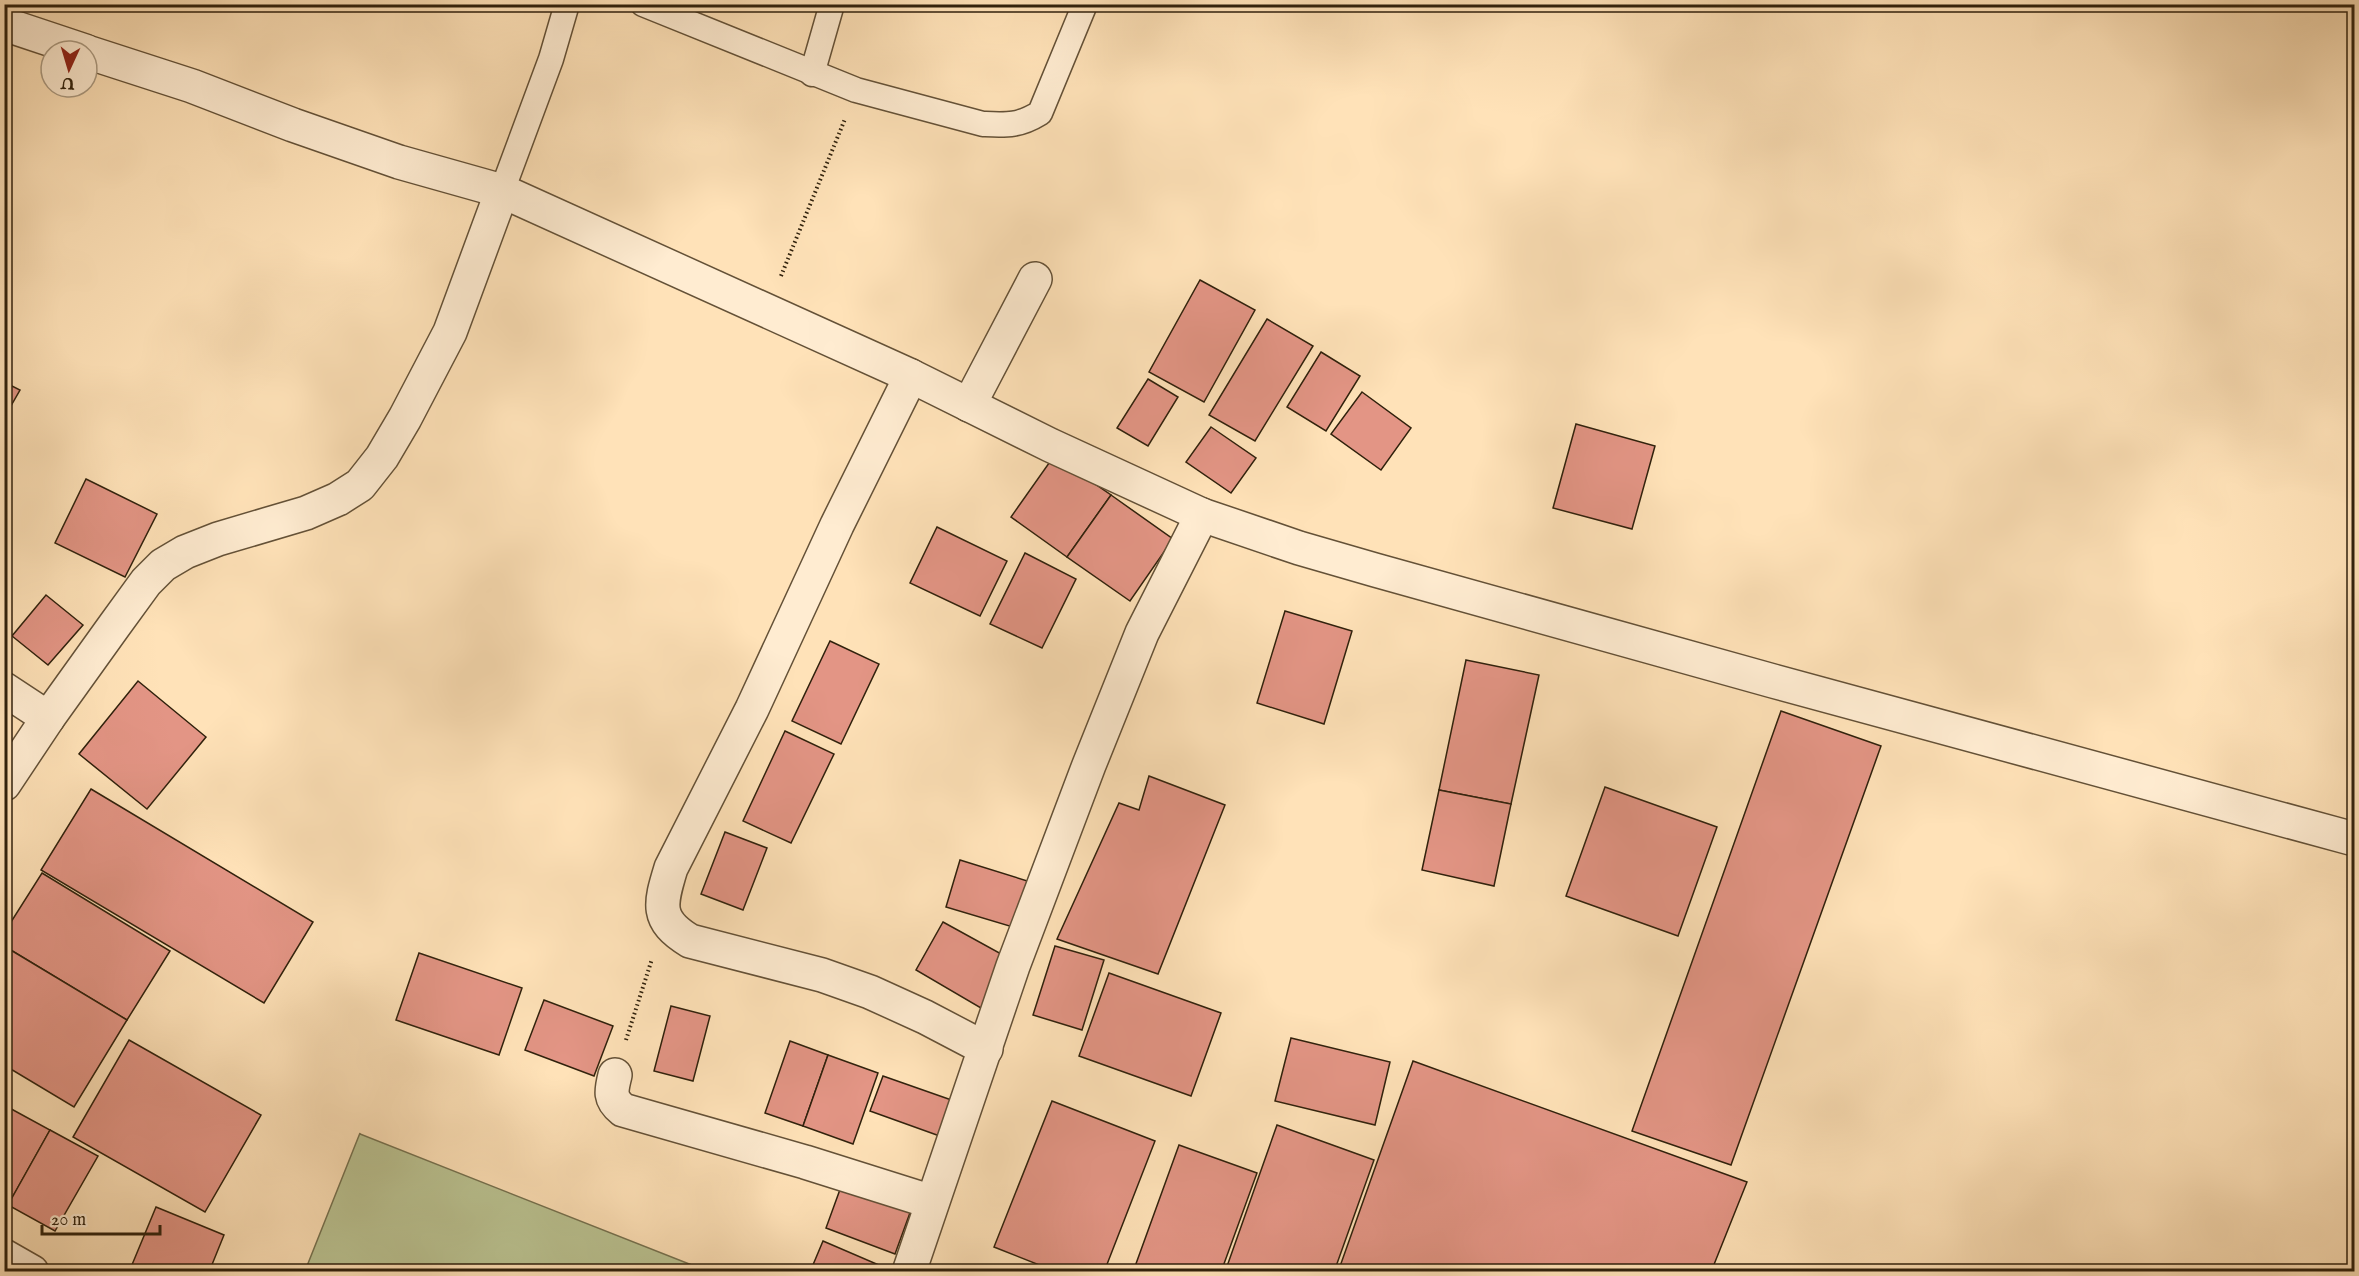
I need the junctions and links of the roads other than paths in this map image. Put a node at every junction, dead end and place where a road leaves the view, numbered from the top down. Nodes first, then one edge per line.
1 (567, 4) edge
2 (643, 4) edge
3 (832, 4) edge
4 (1085, 4) edge
5 (4, 24) edge
6 (50, 39) edge
7 (99, 55) edge
8 (812, 74) junction
9 (502, 191) junction
10 (1035, 279) dead end
11 (911, 376) junction
12 (969, 405) junction
13 (1202, 515) junction
14 (4, 689) edge
15 (48, 718) junction
16 (4, 784) edge
17 (2355, 839) edge
18 (986, 1049) junction
19 (615, 1075) road end
20 (932, 1202) junction
21 (4, 1256) edge
22 (32, 1272) edge
23 (909, 1272) edge

1 - 9 lane
2 - 8 lane
3 - 8 lane
4 - 8 lane
5 - 6 street
7 - 9 street
9 - 11 street
9 - 15 street
10 - 12 street
11 - 12 street
11 - 18 street
12 - 13 street
13 - 17 street
13 - 18 street
14 - 15 street
15 - 16 street
18 - 20 street
19 - 20 street
20 - 23 street
21 - 22 street

